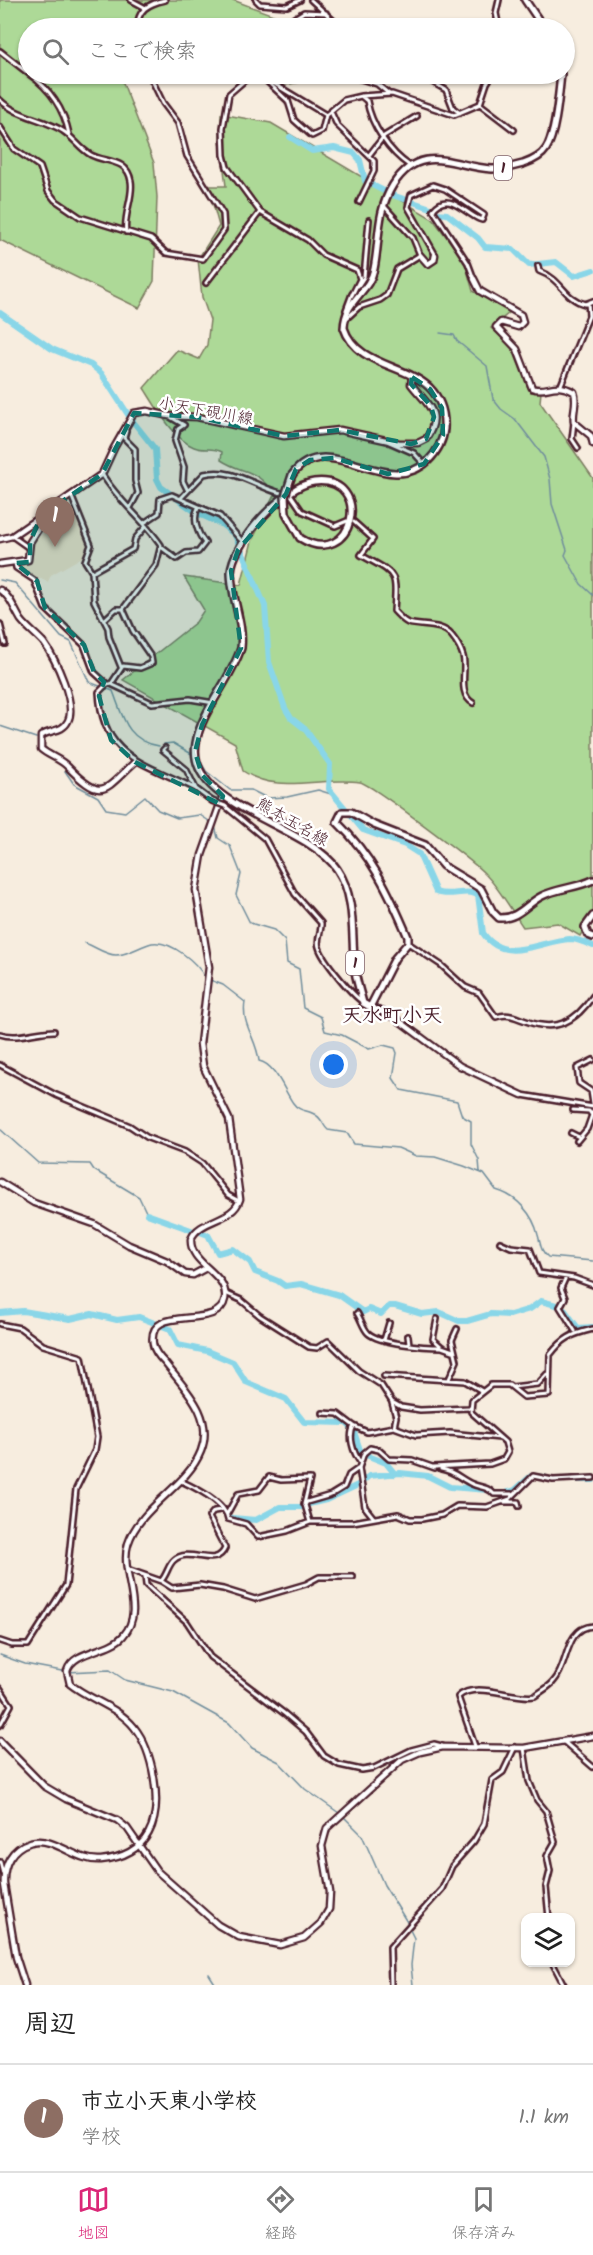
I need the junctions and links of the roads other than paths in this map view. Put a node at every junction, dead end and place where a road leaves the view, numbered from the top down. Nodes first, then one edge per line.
1 (131, 0) edge
2 (165, 0) edge
3 (256, 0) edge
4 (300, 0) edge
5 (311, 0) edge
6 (499, 0) edge
7 (525, 0) edge
8 (144, 8) junction
9 (326, 13) junction
10 (139, 18) edge
11 (294, 18) edge
12 (331, 18) edge
13 (497, 18) edge
14 (537, 18) edge
15 (0, 51) edge
16 (18, 65) edge
17 (42, 84) edge
18 (154, 84) edge
19 (240, 84) edge
20 (272, 84) edge
21 (274, 84) edge
22 (377, 84) edge
23 (436, 84) edge
24 (487, 84) edge
25 (558, 84) edge
26 (389, 94) junction
27 (360, 96) junction
28 (0, 100) edge
29 (480, 104) junction
30 (331, 112) junction
31 (460, 113) junction
32 (326, 116) junction
33 (417, 116) dead end
34 (0, 127) edge
35 (514, 130) dead end
36 (70, 136) junction
37 (382, 138) junction
38 (370, 154) junction
39 (411, 167) junction
40 (359, 202) dead end
41 (384, 206) junction
42 (260, 212) junction
43 (369, 220) dead end
44 (126, 232) junction
45 (420, 255) junction
46 (435, 255) joint
47 (538, 266) dead end
48 (474, 279) joint
49 (206, 283) dead end
50 (352, 295) junction
51 (593, 301) edge
52 (588, 303) junction
53 (591, 316) edge
54 (345, 321) junction
55 (412, 377) junction
56 (561, 385) junction
57 (172, 418) dead end
58 (574, 422) junction
59 (122, 437) junction
60 (388, 442) junction
61 (593, 444) edge
62 (578, 448) dead end
63 (424, 464) junction
64 (102, 474) junction
65 (187, 489) junction
66 (71, 495) junction
67 (285, 495) junction
68 (181, 498) junction
69 (130, 508) junction
70 (197, 511) junction
71 (41, 516) junction
72 (347, 521) dead end
73 (354, 522) dead end
74 (145, 525) junction
75 (12, 536) junction
76 (0, 539) edge
77 (243, 540) junction
78 (161, 547) junction
79 (29, 548) junction
80 (15, 563) junction
81 (0, 564) edge
82 (92, 572) junction
83 (0, 590) edge
84 (123, 609) junction
85 (104, 620) junction
86 (0, 624) edge
87 (5, 644) dead end
88 (121, 667) junction
89 (105, 686) junction
90 (214, 703) junction
91 (473, 703) dead end
92 (165, 748) dead end
93 (135, 762) junction
94 (196, 789) junction
95 (223, 796) junction
96 (274, 823) junction
97 (309, 832) dead end
98 (593, 880) edge
99 (593, 916) edge
100 (593, 937) edge
101 (408, 943) junction
102 (593, 996) edge
103 (363, 1003) junction
104 (370, 1007) junction
105 (54, 1032) dead end
106 (0, 1034) edge
107 (593, 1060) edge
108 (0, 1065) edge
109 (522, 1095) joint
110 (593, 1106) edge
111 (573, 1110) dead end
112 (593, 1114) edge
113 (571, 1133) dead end
114 (0, 1182) edge
115 (240, 1201) junction
116 (500, 1242) dead end
117 (206, 1268) junction
118 (566, 1277) junction
119 (593, 1285) edge
120 (225, 1293) junction
121 (357, 1313) dead end
122 (437, 1319) dead end
123 (389, 1323) dead end
124 (0, 1324) edge
125 (457, 1329) dead end
126 (593, 1329) edge
127 (576, 1331) junction
128 (408, 1336) dead end
129 (384, 1340) junction
130 (409, 1344) junction
131 (442, 1347) junction
132 (453, 1351) junction
133 (548, 1374) junction
134 (384, 1376) dead end
135 (448, 1379) junction
136 (512, 1387) junction
137 (482, 1390) junction
138 (391, 1401) junction
139 (469, 1408) junction
140 (323, 1413) dead end
141 (353, 1427) junction
142 (394, 1427) junction
143 (502, 1438) junction
144 (360, 1462) junction
145 (434, 1467) junction
146 (359, 1468) junction
147 (593, 1478) edge
148 (179, 1480) junction
149 (512, 1494) junction
150 (503, 1502) junction
151 (305, 1504) junction
152 (519, 1506) dead end
153 (227, 1514) junction
154 (373, 1517) junction
155 (310, 1522) junction
156 (127, 1569) junction
157 (145, 1577) junction
158 (353, 1577) dead end
159 (161, 1581) junction
160 (593, 1626) edge
161 (0, 1641) edge
162 (0, 1688) edge
163 (0, 1725) edge
164 (593, 1736) edge
165 (0, 1741) edge
166 (562, 1741) junction
167 (475, 1746) junction
168 (443, 1747) junction
169 (515, 1747) junction
170 (524, 1748) junction
171 (593, 1767) edge
172 (140, 1844) junction
173 (0, 1862) edge
174 (3, 1875) junction
175 (549, 1913) edge
176 (555, 1967) edge
177 (25, 1985) edge
178 (391, 1985) edge
179 (564, 1985) edge

1 - 8 street
2 - 8 street
3 - 4 street
5 - 9 street
6 - 13 street
7 - 14 main road
8 - 10 street
9 - 11 street
9 - 12 street
15 - 16 street
17 - 36 street
18 - 44 street
19 - 42 street
20 - 32 street
21 - 32 street
22 - 26 street
23 - 31 street
24 - 29 street
25 - 39 main road, 1
26 - 27 street
26 - 31 street
27 - 30 street
27 - 37 street
28 - 36 street
29 - 31 street
29 - 35 street
30 - 32 street
30 - 38 street
33 - 37 street
34 - 44 street
36 - 44 street
37 - 38 street
37 - 39 street
38 - 40 street
39 - 41 main road
41 - 45 street
41 - 54 main road
42 - 49 street
42 - 50 street
43 - 50 street
45 - 46 street
45 - 54 street
46 - 48 street
47 - 52 street
48 - 56 street
50 - 54 street
51 - 52 street
52 - 53 street
53 - 56 street
54 - 55 main road
55 - 60 street, 小天下硯川線
55 - 63 main road
56 - 58 street
57 - 65 street
58 - 61 street
58 - 62 street
59 - 60 street, 小天下硯川線
59 - 64 street, 小天下硯川線
59 - 69 street
60 - 63 street
63 - 67 main road, 熊本玉名線 / 1, bridge
64 - 66 street
64 - 69 street
65 - 67 street
65 - 68 street
66 - 71 street
66 - 82 street
67 - 72 street
67 - 77 main road, 熊本玉名線 / 1
68 - 70 street
68 - 74 street
69 - 74 street
70 - 77 street
70 - 78 street
71 - 75 street
71 - 79 street
73 - 91 street
74 - 78 street
74 - 82 street
75 - 76 street
75 - 79 street
77 - 90 main road, 熊本玉名線 / 1
78 - 84 street
79 - 80 street
80 - 81 street
80 - 89 street
82 - 85 street
83 - 93 street
84 - 85 street
84 - 88 street
85 - 88 street
86 - 87 street
88 - 89 street
89 - 90 street
89 - 93 street
90 - 95 main road, 熊本玉名線 / 1
92 - 94 street
93 - 94 street
94 - 103 street, bridge
95 - 96 main road, 熊本玉名線 / 1
95 - 115 street
96 - 97 street
96 - 103 main road, 熊本玉名線 / 1
98 - 101 main road, 熊本玉名線
99 - 100 main road
101 - 102 street
101 - 104 main road, 1
103 - 104 main road
104 - 109 street
105 - 106 street
107 - 110 street
108 - 115 street
109 - 110 street
111 - 112 street
112 - 113 street
114 - 117 street
115 - 117 street
116 - 118 street
117 - 120 street
118 - 119 street
118 - 127 street
120 - 138 street
120 - 148 street
121 - 129 street
122 - 131 street
123 - 129 street
124 - 161 street
125 - 132 street
126 - 127 street
127 - 133 street
128 - 130 street
129 - 130 street
130 - 131 street
131 - 132 street
132 - 135 street
133 - 136 street
133 - 136 street
134 - 135 street
135 - 137 street
136 - 137 street
137 - 139 street
138 - 139 street
138 - 142 street
139 - 143 street
140 - 141 street
141 - 142 street
141 - 144 street
142 - 143 street
143 - 145 street
144 - 145 street
144 - 146 street
145 - 149 street
146 - 151 street
146 - 154 street
147 - 149 street
148 - 153 street
148 - 156 street
149 - 150 street
150 - 152 street
150 - 154 street
151 - 153 street
151 - 155 street
153 - 155 street
153 - 159 street
154 - 155 street
156 - 157 street
156 - 172 street
157 - 159 street
157 - 168 street
158 - 159 street
160 - 167 street
162 - 163 street
164 - 166 street
165 - 172 street
166 - 170 street
166 - 171 street
167 - 168 street
167 - 169 street
168 - 172 street
169 - 170 street
169 - 178 street
170 - 175 street
172 - 174 street
173 - 174 street
174 - 177 street
176 - 179 street

